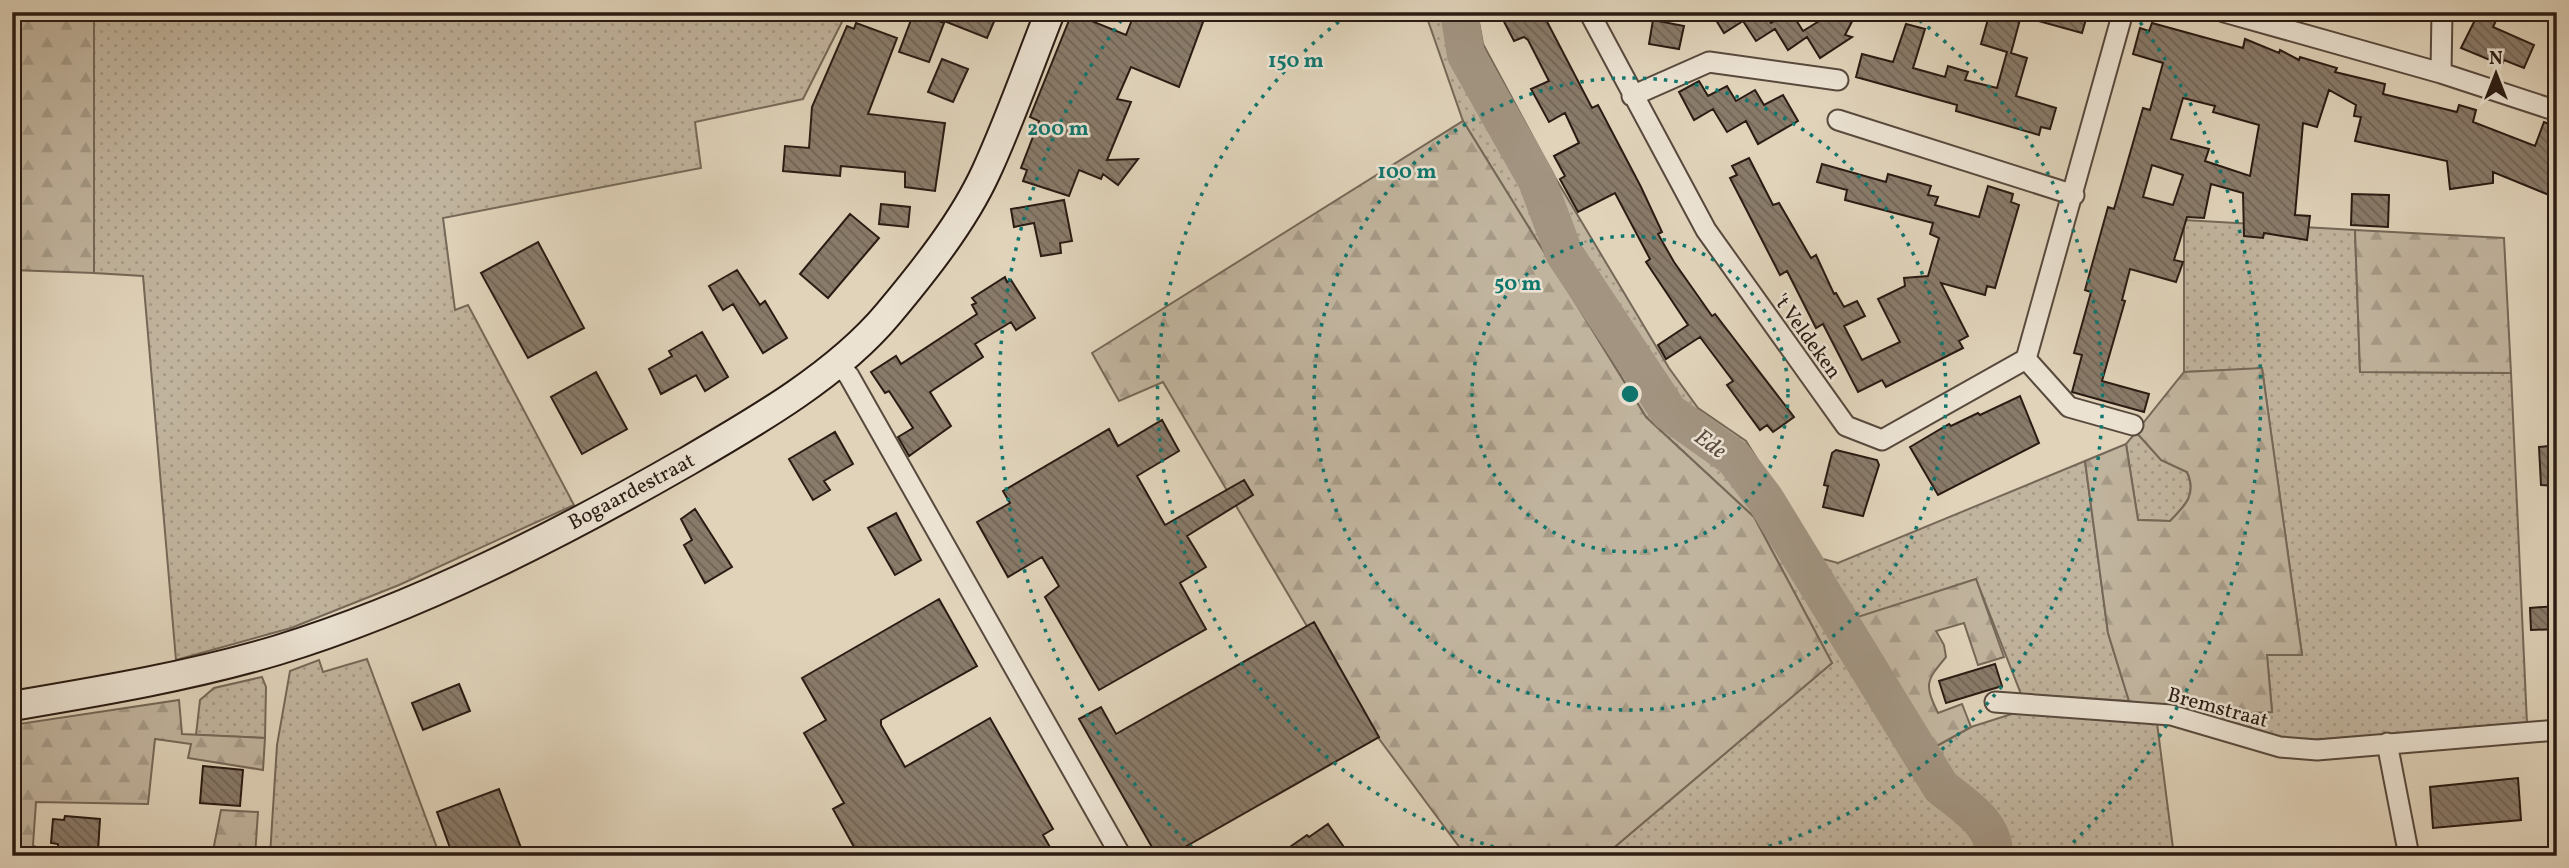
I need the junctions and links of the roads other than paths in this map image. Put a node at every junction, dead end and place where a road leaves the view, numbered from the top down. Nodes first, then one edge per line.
1 (1050, 12) edge
2 (1589, 12) edge
3 (2123, 12) edge
4 (2224, 12) edge
5 (2442, 12) edge
6 (2441, 73) junction
7 (1838, 80) dead end
8 (1632, 96) junction
9 (2557, 111) edge
10 (1838, 120) dead end
11 (2074, 195) junction
12 (2026, 359) junction
13 (837, 362) junction
14 (2133, 425) dead end
15 (1995, 702) dead end
16 (12, 706) edge
17 (2557, 730) edge
18 (2387, 743) junction
19 (1121, 856) edge
20 (2409, 856) edge

1 - 13 street, Bogaardestraat
2 - 8 street, 't Veldeken
3 - 11 street
4 - 6 street
5 - 6 street
6 - 9 street
7 - 8 street
8 - 12 street, 't Veldeken
10 - 11 street
11 - 12 street
12 - 14 street
13 - 16 street, Bogaardestraat
13 - 19 street
15 - 18 street, Bremstraat
17 - 18 street, Bremstraat
18 - 20 street

